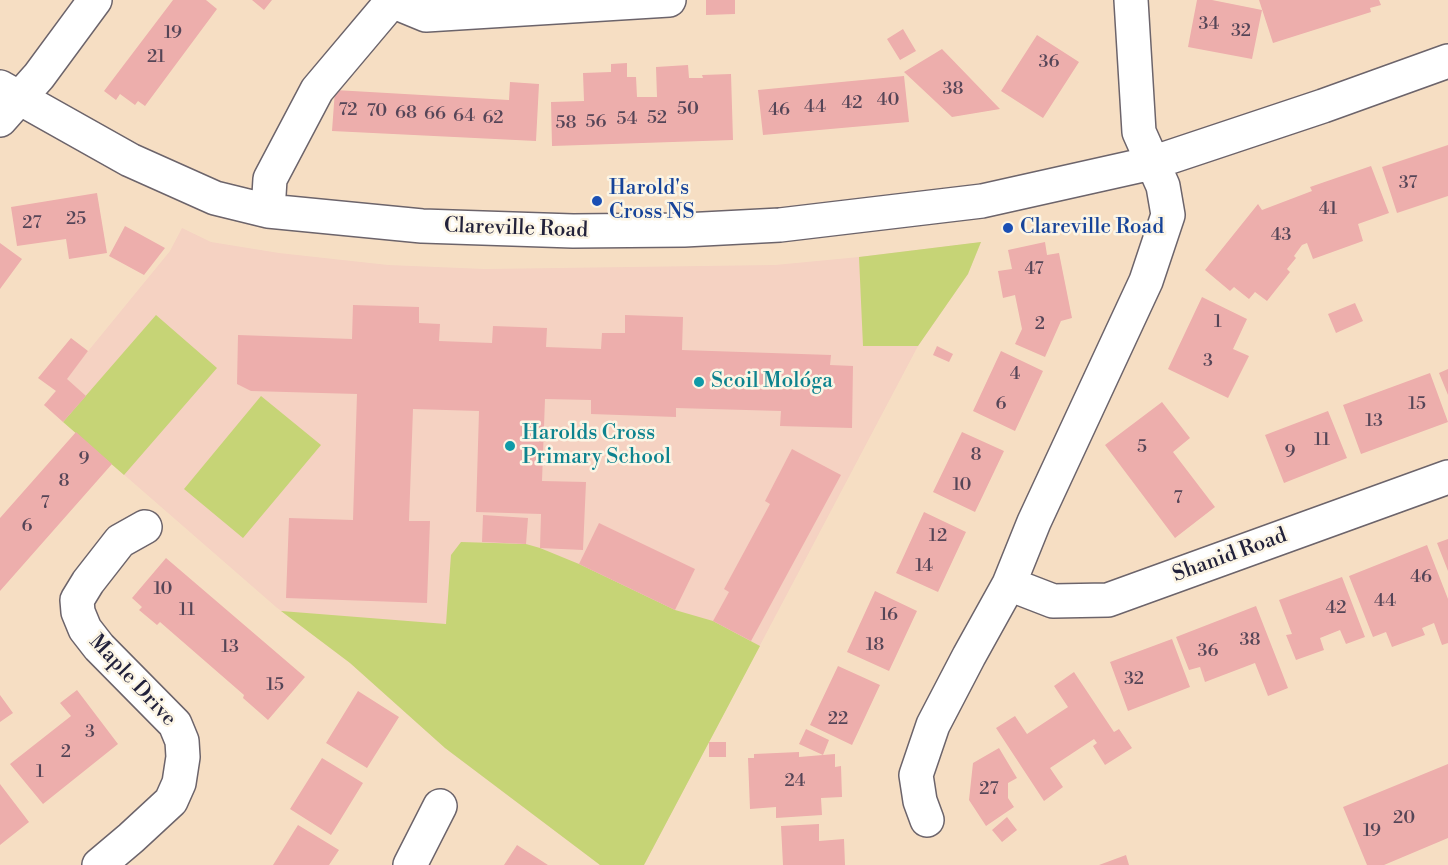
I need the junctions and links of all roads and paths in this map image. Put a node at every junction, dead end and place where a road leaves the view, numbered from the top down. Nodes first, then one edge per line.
1 (95, 0) edge
2 (669, 0) edge
3 (1131, 0) edge
4 (1448, 61) edge
5 (7, 102) edge
6 (1152, 163) junction
7 (268, 211) junction
8 (1448, 477) edge
9 (145, 527) dead end
10 (1009, 584) junction
11 (440, 806) dead end
12 (927, 820) dead end
13 (99, 865) edge
14 (410, 865) edge

1 - 5 street
2 - 7 street
3 - 6 street
4 - 6 street, Clareville Road
5 - 7 street, Clareville Road
6 - 7 street, Clareville Road
6 - 10 street
8 - 10 street, Shanid Road
9 - 13 street, Maple Drive
10 - 12 street
11 - 14 street

